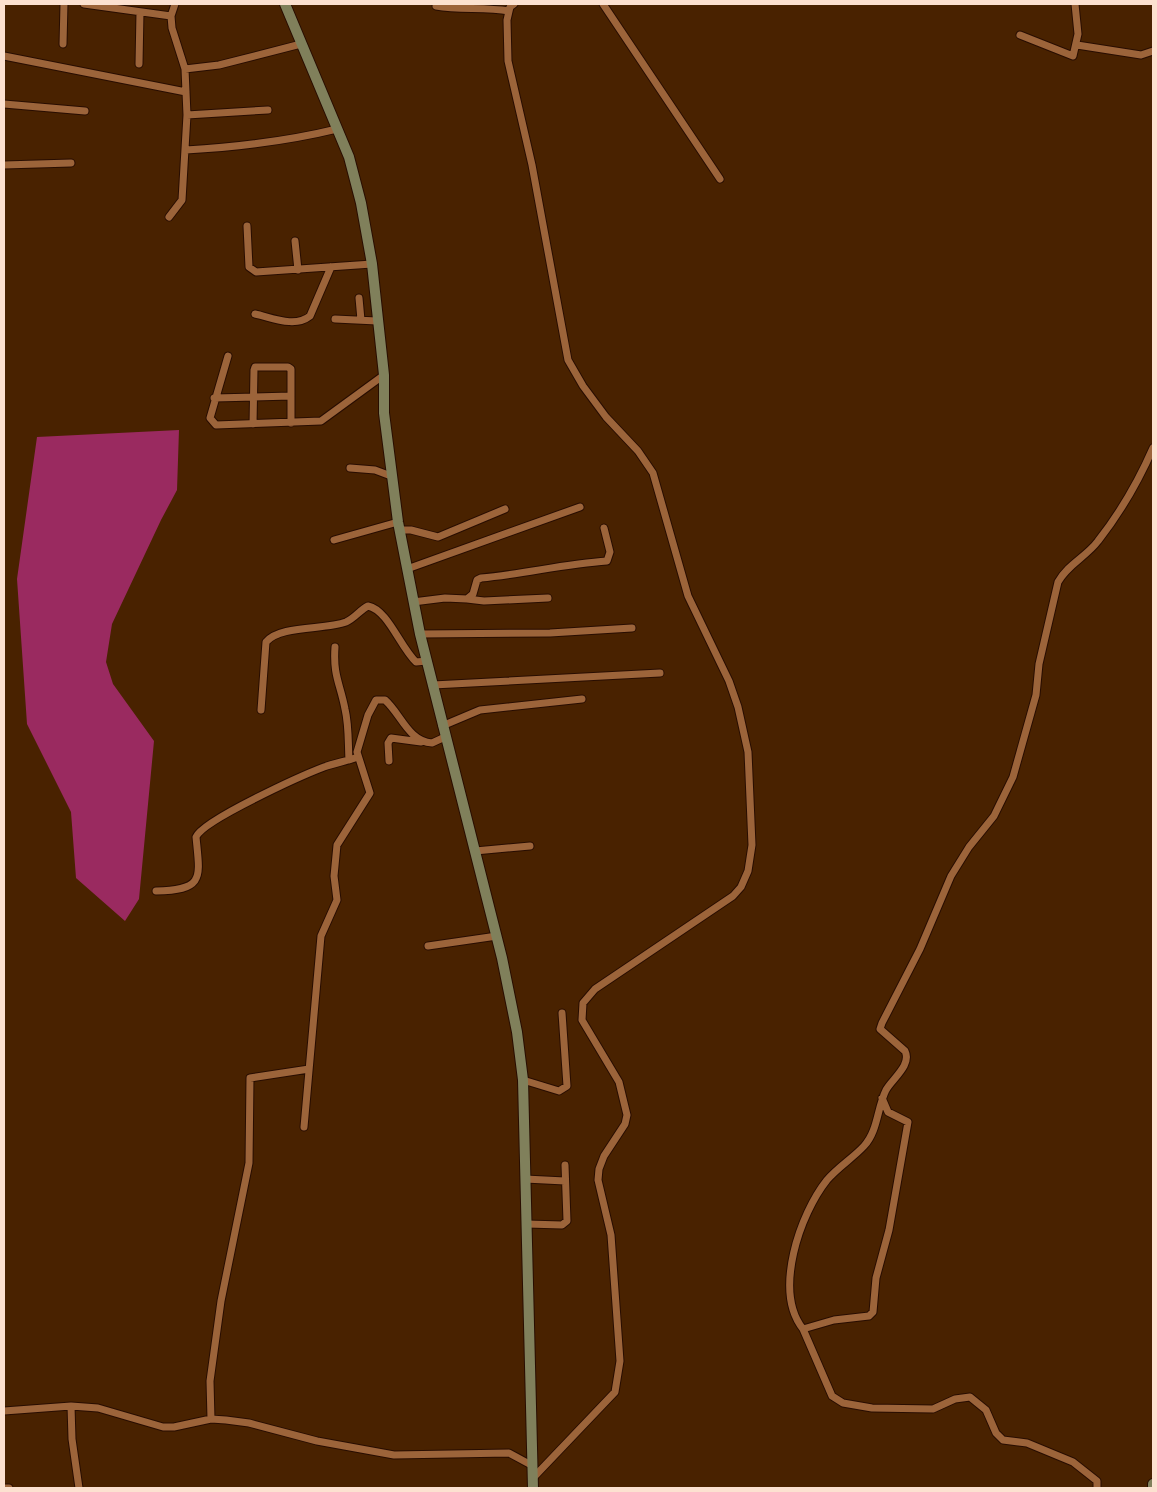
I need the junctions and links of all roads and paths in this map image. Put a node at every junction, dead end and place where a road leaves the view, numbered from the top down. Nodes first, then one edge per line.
1 (64, 4) edge
2 (84, 4) edge
3 (173, 4) edge
4 (285, 4) edge
5 (514, 4) edge
6 (603, 4) edge
7 (1075, 4) edge
8 (436, 6) dead end
9 (509, 11) junction
10 (140, 12) junction
11 (171, 16) junction
12 (1020, 35) dead end
13 (62, 44) dead end
14 (301, 44) junction
15 (1077, 45) junction
16 (1153, 51) edge
17 (4, 56) edge
18 (139, 64) dead end
19 (185, 68) junction
20 (186, 92) junction
21 (4, 104) edge
22 (268, 110) dead end
23 (85, 111) dead end
24 (187, 115) junction
25 (337, 129) junction
26 (186, 150) junction
27 (71, 162) dead end
28 (4, 165) edge
29 (720, 179) dead end
30 (169, 217) dead end
31 (247, 226) dead end
32 (295, 241) dead end
33 (372, 264) junction
34 (330, 267) junction
35 (298, 270) junction
36 (359, 298) dead end
37 (256, 314) dead end
38 (335, 319) dead end
39 (362, 320) junction
40 (378, 321) junction
41 (228, 356) dead end
42 (384, 375) junction
43 (291, 396) junction
44 (253, 397) junction
45 (214, 398) junction
46 (291, 423) junction
47 (253, 424) junction
48 (1153, 448) edge
49 (350, 468) dead end
50 (391, 476) junction
51 (580, 506) dead end
52 (505, 509) dead end
53 (399, 526) junction
54 (604, 528) dead end
55 (334, 540) dead end
56 (407, 569) junction
57 (548, 598) dead end
58 (467, 599) junction
59 (413, 602) junction
60 (632, 628) dead end
61 (420, 634) junction
62 (335, 647) dead end
63 (427, 661) junction
64 (660, 673) dead end
65 (433, 685) junction
66 (582, 699) dead end
67 (261, 710) dead end
68 (442, 726) junction
69 (445, 737) junction
70 (427, 743) junction
71 (358, 757) junction
72 (349, 760) junction
73 (389, 761) dead end
74 (530, 846) dead end
75 (475, 851) junction
76 (156, 891) dead end
77 (497, 936) junction
78 (428, 946) dead end
79 (562, 1014) dead end
80 (309, 1069) junction
81 (523, 1080) junction
82 (882, 1098) junction
83 (304, 1128) dead end
84 (565, 1165) dead end
85 (524, 1179) junction
86 (565, 1181) junction
87 (527, 1224) junction
88 (803, 1329) junction
89 (71, 1406) junction
90 (4, 1411) edge
91 (211, 1419) junction
92 (532, 1466) junction
93 (533, 1483) edge
94 (1153, 1484) edge
95 (4, 1488) edge
96 (9, 1488) edge
97 (79, 1488) edge
98 (1097, 1488) edge
99 (1153, 1488) edge

1 - 13 street
2 - 10 street
3 - 11 street
4 - 14 main road
5 - 9 street
6 - 29 street
7 - 15 street
8 - 9 street
9 - 93 street
10 - 11 street
10 - 18 street
11 - 19 street
12 - 15 street
14 - 19 street
14 - 25 main road
15 - 16 street
17 - 20 street
19 - 20 street
20 - 24 street
21 - 23 street
22 - 24 street
24 - 26 street
25 - 26 street
25 - 33 main road
26 - 30 street
27 - 28 street
31 - 35 street
32 - 35 street
33 - 34 street
33 - 40 main road
34 - 35 street
34 - 37 street
36 - 39 street
38 - 39 street
39 - 40 street
40 - 42 main road
41 - 45 street
42 - 46 street
42 - 50 main road
43 - 44 street
43 - 44 street
43 - 46 street
44 - 45 street
44 - 47 street
45 - 47 street
46 - 47 street
48 - 82 street
49 - 50 street
50 - 53 main road
51 - 56 street
52 - 53 street
53 - 55 street
53 - 56 main road
54 - 58 street
56 - 59 main road
57 - 58 street
58 - 59 street
59 - 61 main road
60 - 61 street
61 - 63 main road
62 - 72 street
63 - 65 main road
63 - 67 street
64 - 65 street
65 - 68 main road
66 - 68 street
68 - 69 main road
69 - 70 street
69 - 75 main road
70 - 71 street
70 - 73 street
71 - 72 street
71 - 80 street
72 - 76 street
74 - 75 street
75 - 77 main road
77 - 78 street
77 - 81 main road
79 - 81 street
80 - 83 street
80 - 91 street
81 - 85 main road
82 - 88 street
82 - 88 street
84 - 86 street
85 - 86 street
85 - 87 main road
86 - 87 street
87 - 92 main road
88 - 98 street
89 - 90 street
89 - 91 street
89 - 97 street
91 - 92 street
92 - 93 main road
94 - 99 main road
95 - 96 street

